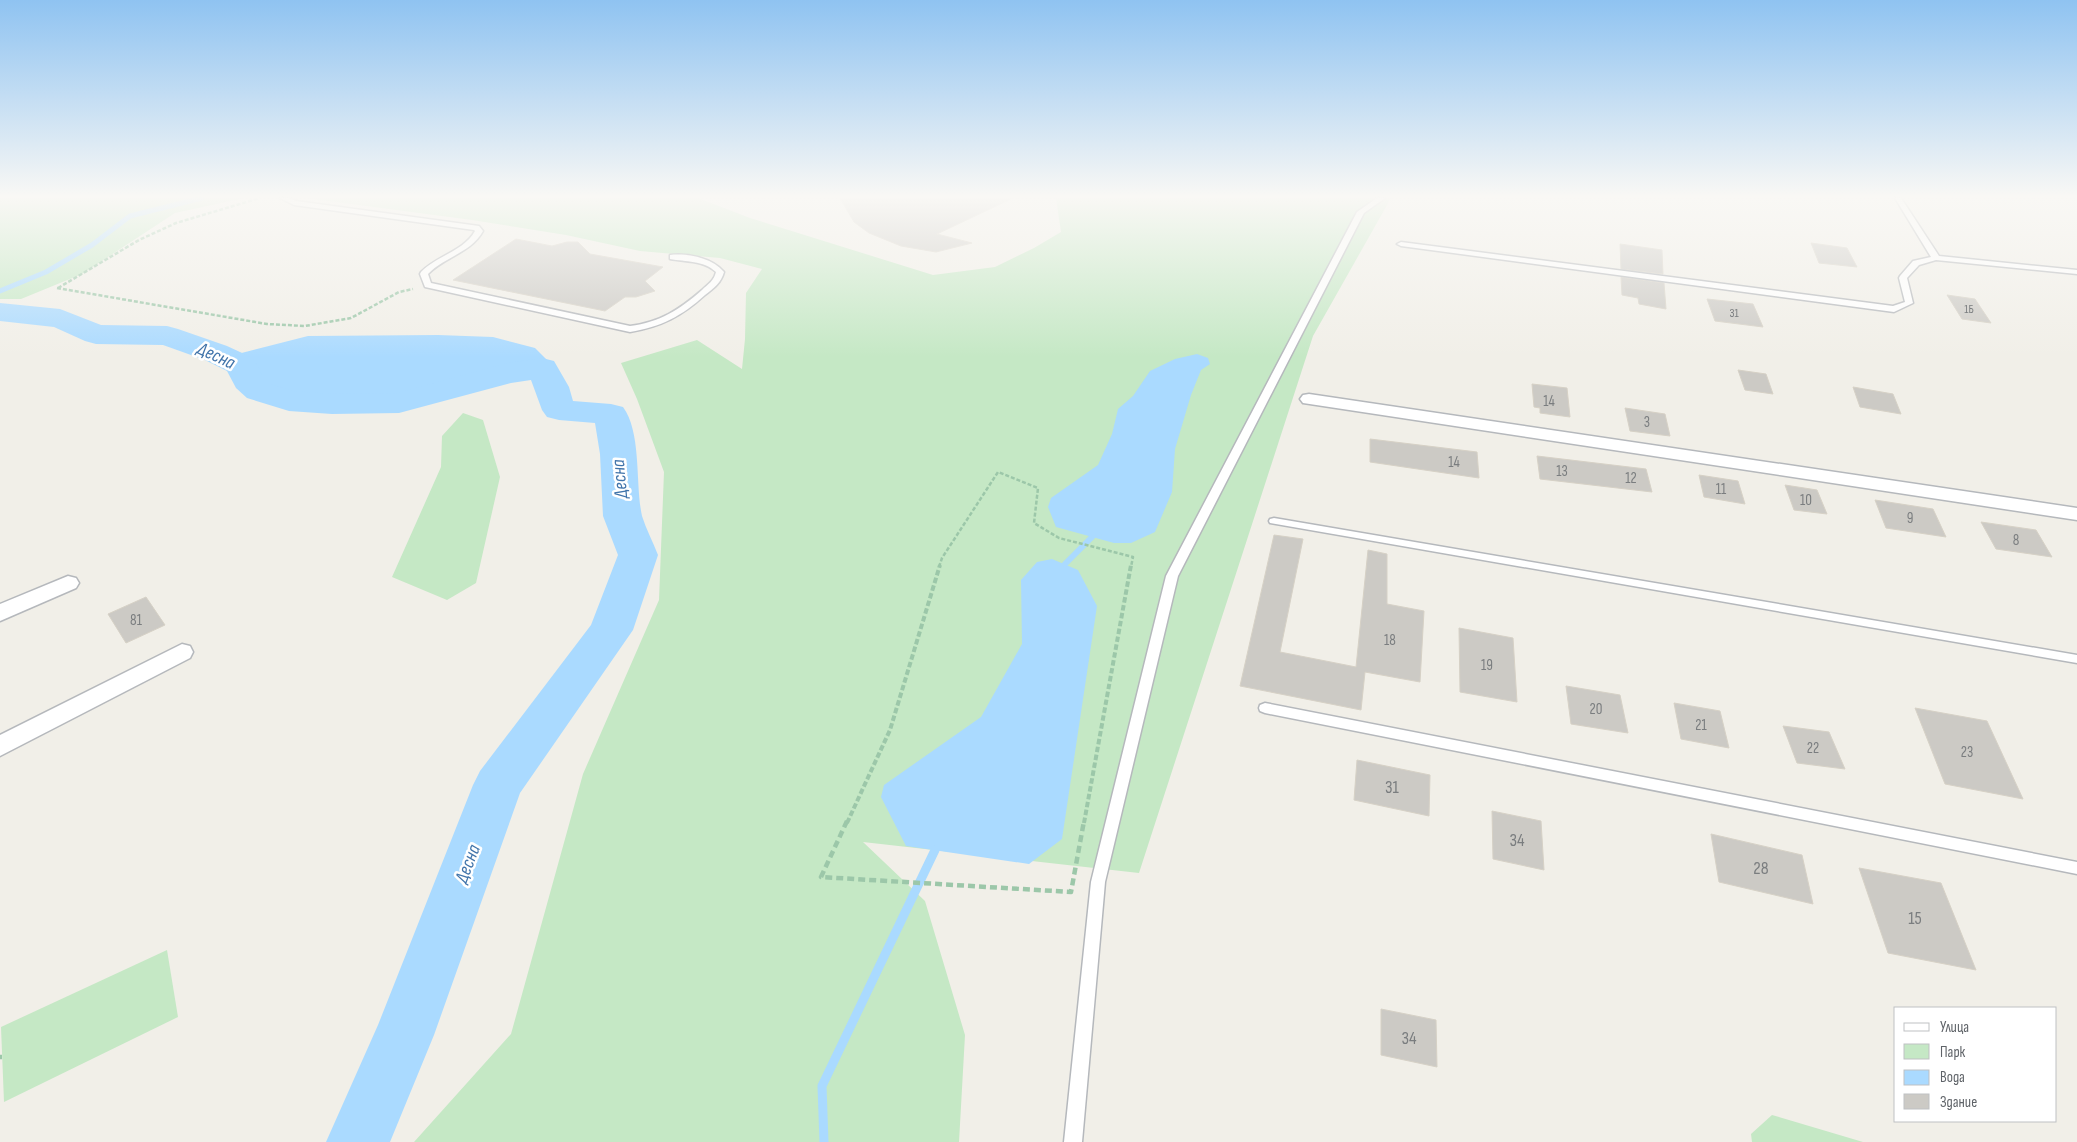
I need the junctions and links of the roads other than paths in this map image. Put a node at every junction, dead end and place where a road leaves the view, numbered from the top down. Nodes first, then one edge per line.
1 (455, 251) edge
2 (1341, 251) edge
3 (1456, 251) edge
4 (1932, 251) edge
5 (673, 257) dead end
6 (1936, 258) junction
7 (2077, 272) edge
8 (1309, 399) dead end
9 (2077, 514) edge
10 (1274, 521) dead end
11 (68, 582) dead end
12 (0, 614) edge
13 (182, 652) dead end
14 (2077, 659) edge
15 (1265, 708) dead end
16 (0, 746) edge
17 (2077, 868) edge
18 (1073, 1142) edge

1 - 5 lane
2 - 18 lane
3 - 6 lane
4 - 6 lane
6 - 7 lane
8 - 9 street
10 - 14 lane
11 - 12 street
13 - 16 street
15 - 17 lane

